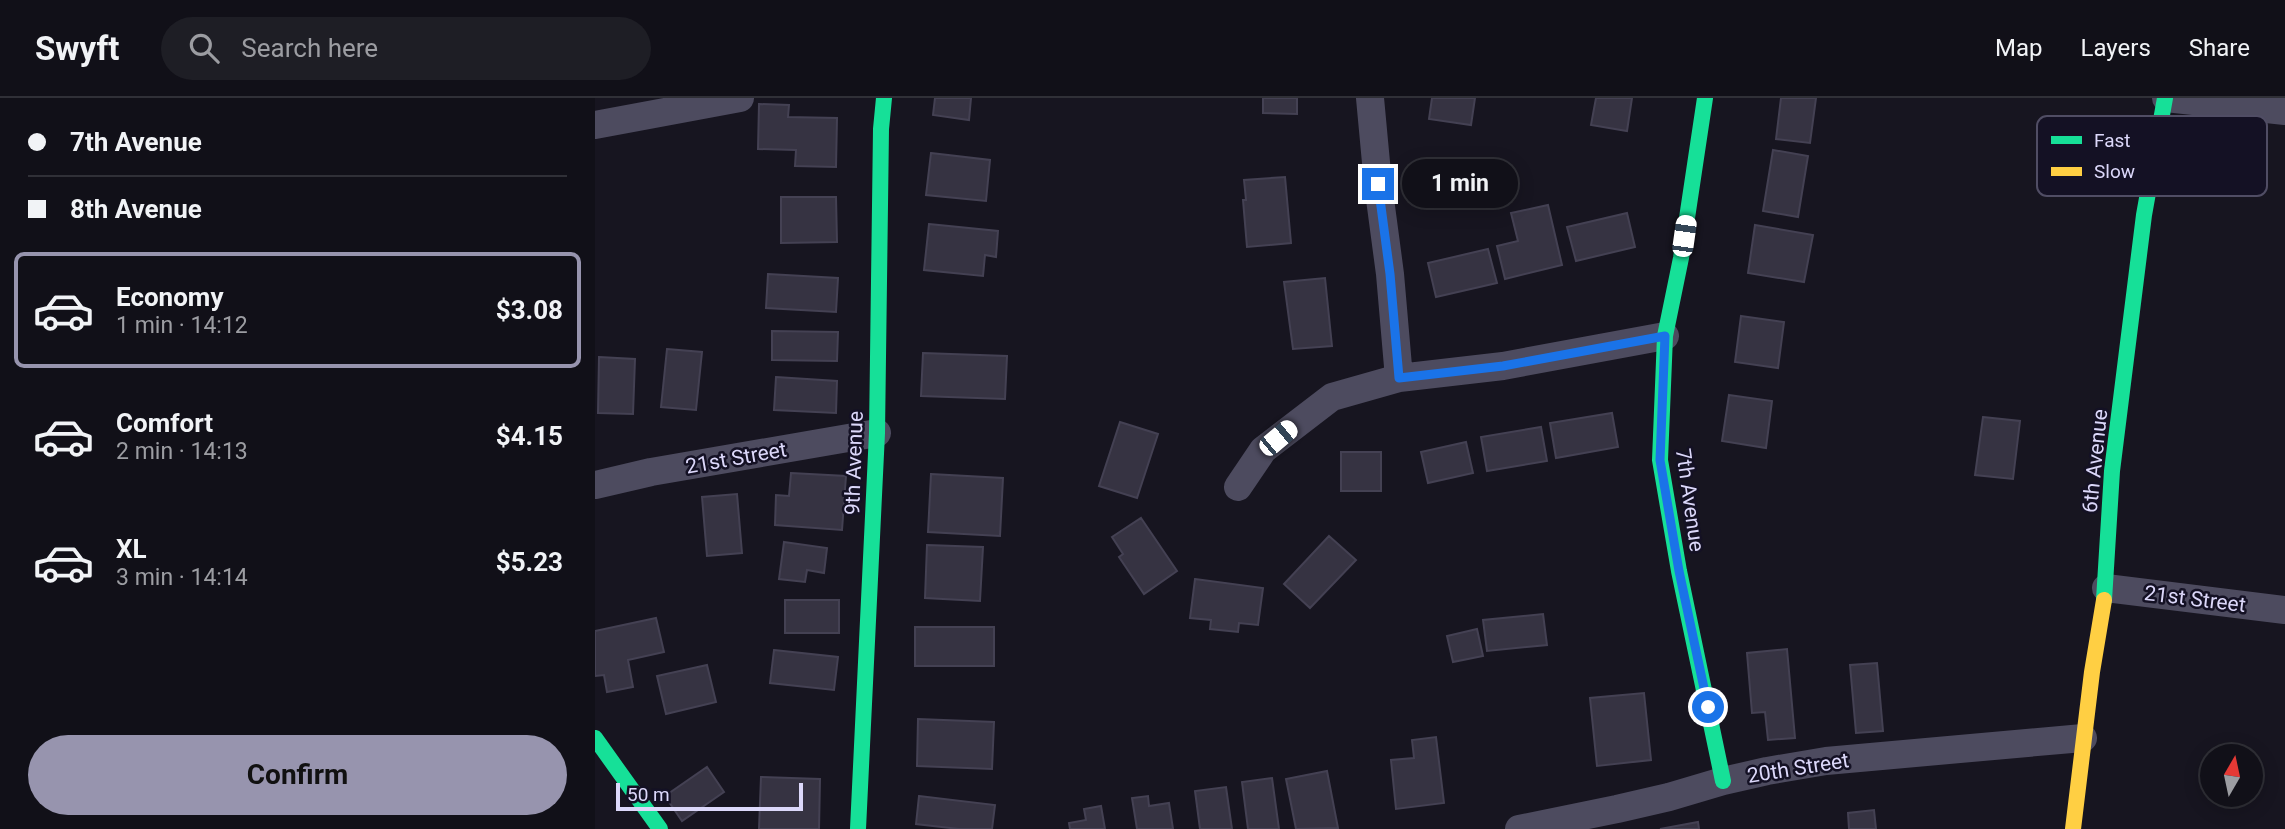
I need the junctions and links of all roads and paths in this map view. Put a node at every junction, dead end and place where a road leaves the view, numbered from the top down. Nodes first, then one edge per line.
1 (740, 98) edge
2 (884, 98) edge
3 (1370, 98) edge
4 (1705, 98) edge
5 (2166, 98) edge
6 (2285, 111) edge
7 (2163, 116) edge
8 (595, 125) edge
9 (2148, 196) edge
10 (1665, 336) junction
11 (1399, 378) junction
12 (877, 433) junction
13 (595, 485) edge
14 (1238, 486) dead end
15 (2106, 588) junction
16 (2285, 610) edge
17 (595, 738) edge
18 (2083, 738) junction
19 (1723, 780) junction
20 (1619, 819) edge
21 (660, 829) edge
22 (858, 829) edge
23 (1519, 829) edge
24 (2073, 829) edge

1 - 8 street
2 - 12 street, 9th Avenue
3 - 11 street
4 - 10 street, 7th Avenue
5 - 6 street
5 - 7 street, 6th Avenue
9 - 15 street, 6th Avenue
10 - 11 street
10 - 19 street, 7th Avenue
11 - 14 street
12 - 13 street, 21st Street
12 - 22 street, 9th Avenue
15 - 16 street, 21st Street
15 - 18 street, 6th Avenue
17 - 21 street
18 - 19 street, 20th Street
18 - 24 street, 6th Avenue
19 - 20 street, 20th Street
20 - 23 street, 20th Street

